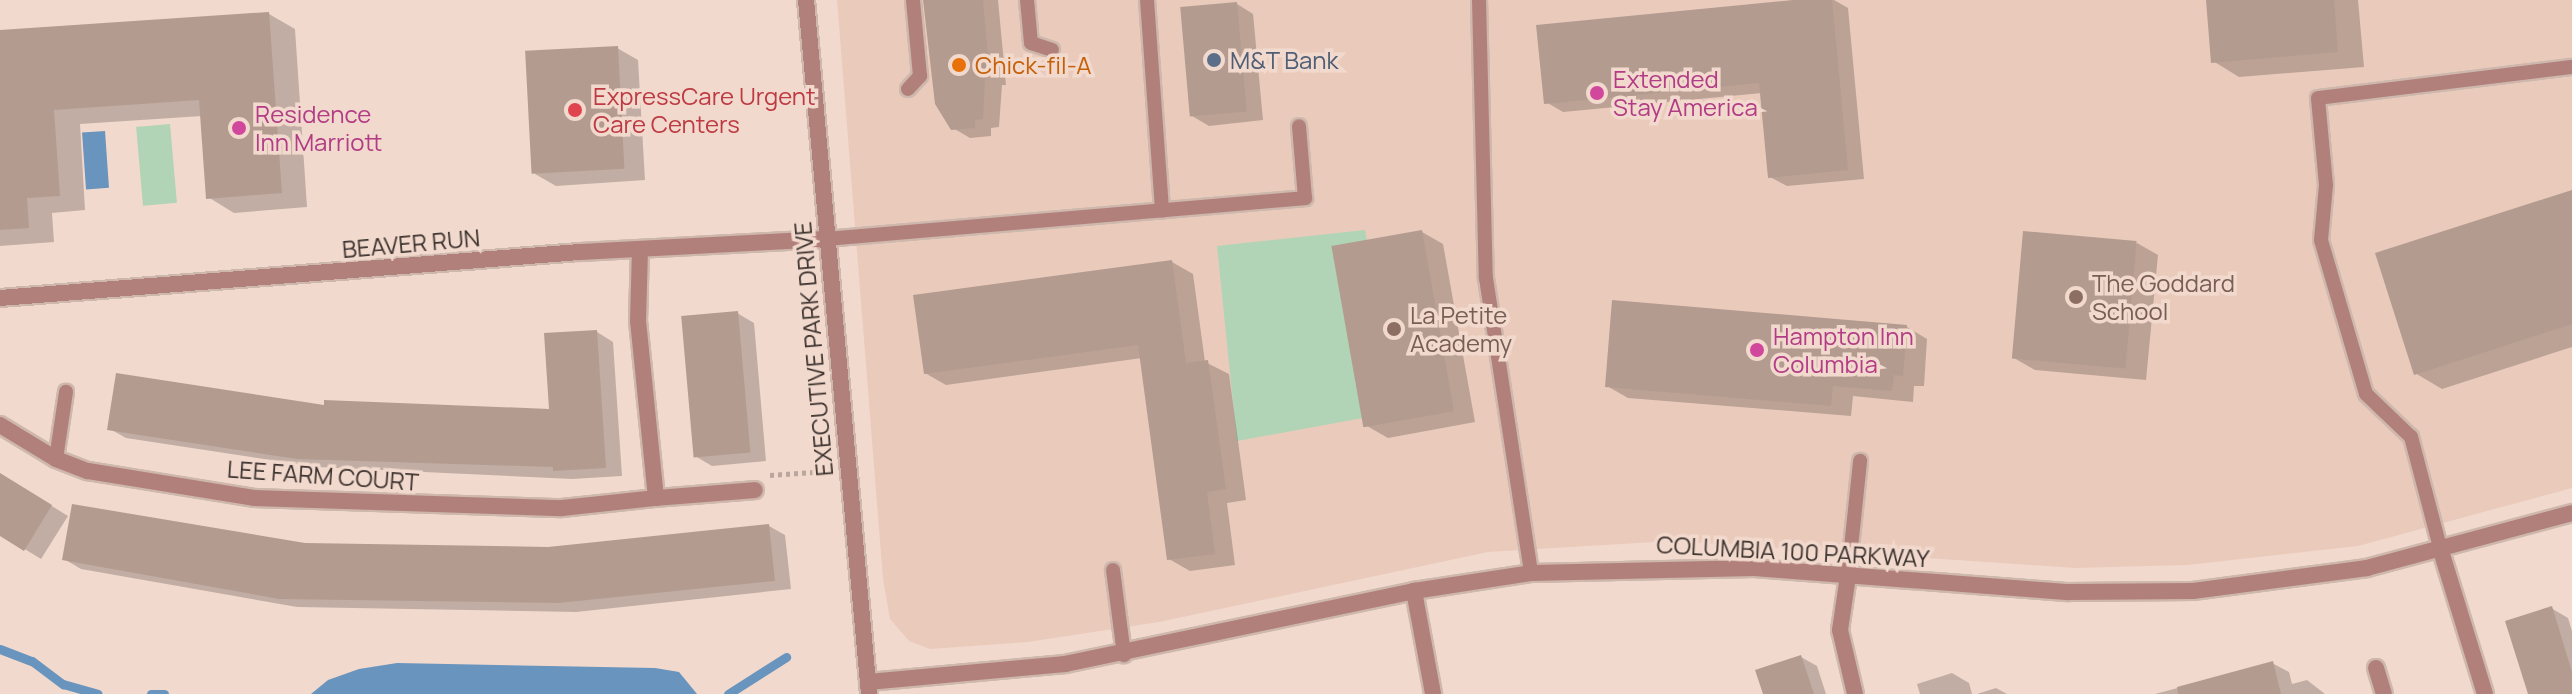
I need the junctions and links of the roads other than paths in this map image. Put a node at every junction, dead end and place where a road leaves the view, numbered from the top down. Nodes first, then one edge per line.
1 (806, 0) edge
2 (913, 0) edge
3 (1027, 0) edge
4 (1147, 0) edge
5 (1479, 0) edge
6 (1052, 50) dead end
7 (2572, 67) edge
8 (908, 89) dead end
9 (1299, 126) dead end
10 (1162, 210) junction
11 (827, 239) junction
12 (640, 251) junction
13 (0, 298) edge
14 (66, 392) dead end
15 (0, 425) edge
16 (56, 459) junction
17 (1860, 461) dead end
18 (758, 483) road end
19 (656, 498) junction
20 (2572, 513) edge
21 (2441, 551) junction
22 (1113, 570) dead end
23 (1531, 573) junction
24 (1848, 576) junction
25 (1414, 591) junction
26 (1124, 655) junction
27 (2376, 668) dead end
28 (869, 688) edge
29 (1433, 694) edge
30 (1855, 694) edge
31 (2384, 694) edge
32 (2485, 694) edge

1 - 11 street, EXECUTIVE PARK DRIVE
2 - 8 lane
3 - 6 lane
4 - 10 lane
5 - 23 lane
7 - 21 lane
9 - 10 lane
10 - 11 lane
11 - 12 street, BEAVER RUN
11 - 28 street, EXECUTIVE PARK DRIVE
12 - 13 street, BEAVER RUN
12 - 19 street
14 - 16 lane
15 - 16 street, LEE FARM COURT
16 - 19 street, LEE FARM COURT
17 - 24 lane
18 - 19 street, LEE FARM COURT
20 - 21 street, COLUMBIA 100 PARKWAY
21 - 24 street, COLUMBIA 100 PARKWAY
21 - 32 street
22 - 26 lane
23 - 24 street, COLUMBIA 100 PARKWAY
23 - 25 street, COLUMBIA 100 PARKWAY
24 - 30 street
25 - 26 street, COLUMBIA 100 PARKWAY
25 - 29 street
26 - 28 street, COLUMBIA 100 PARKWAY
27 - 31 street

